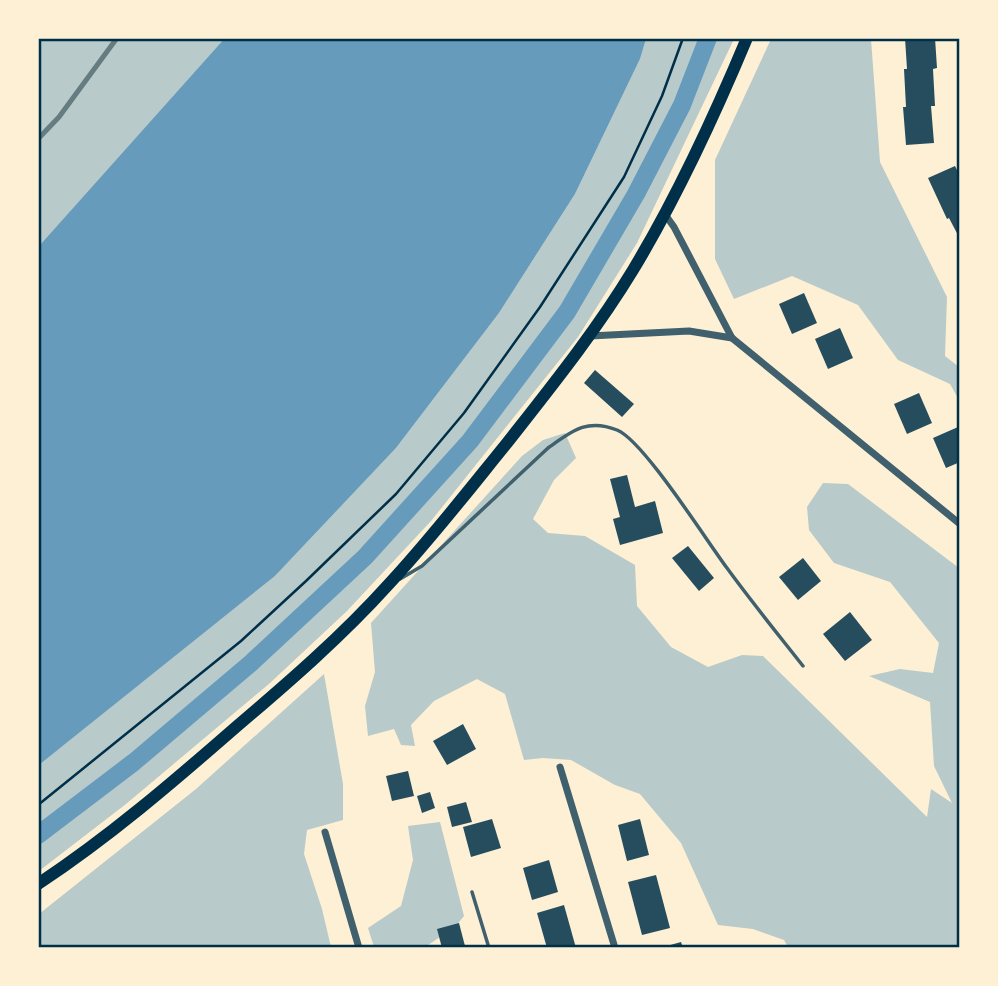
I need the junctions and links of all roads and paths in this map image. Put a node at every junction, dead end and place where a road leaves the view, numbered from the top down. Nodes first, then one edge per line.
1 (683, 38) edge
2 (747, 38) edge
3 (664, 213) junction
4 (589, 336) junction
5 (732, 338) junction
6 (960, 524) edge
7 (388, 586) junction
8 (803, 666) dead end
9 (560, 767) dead end
10 (38, 805) edge
11 (325, 832) dead end
12 (38, 884) edge
13 (472, 892) dead end
14 (359, 947) edge
15 (488, 947) edge
16 (615, 947) edge

1 - 10 path
2 - 3 highway
3 - 4 highway
3 - 5 street
4 - 5 street
4 - 7 highway
5 - 6 street
7 - 8 lane
7 - 12 highway
9 - 16 street
11 - 14 street
13 - 15 lane

